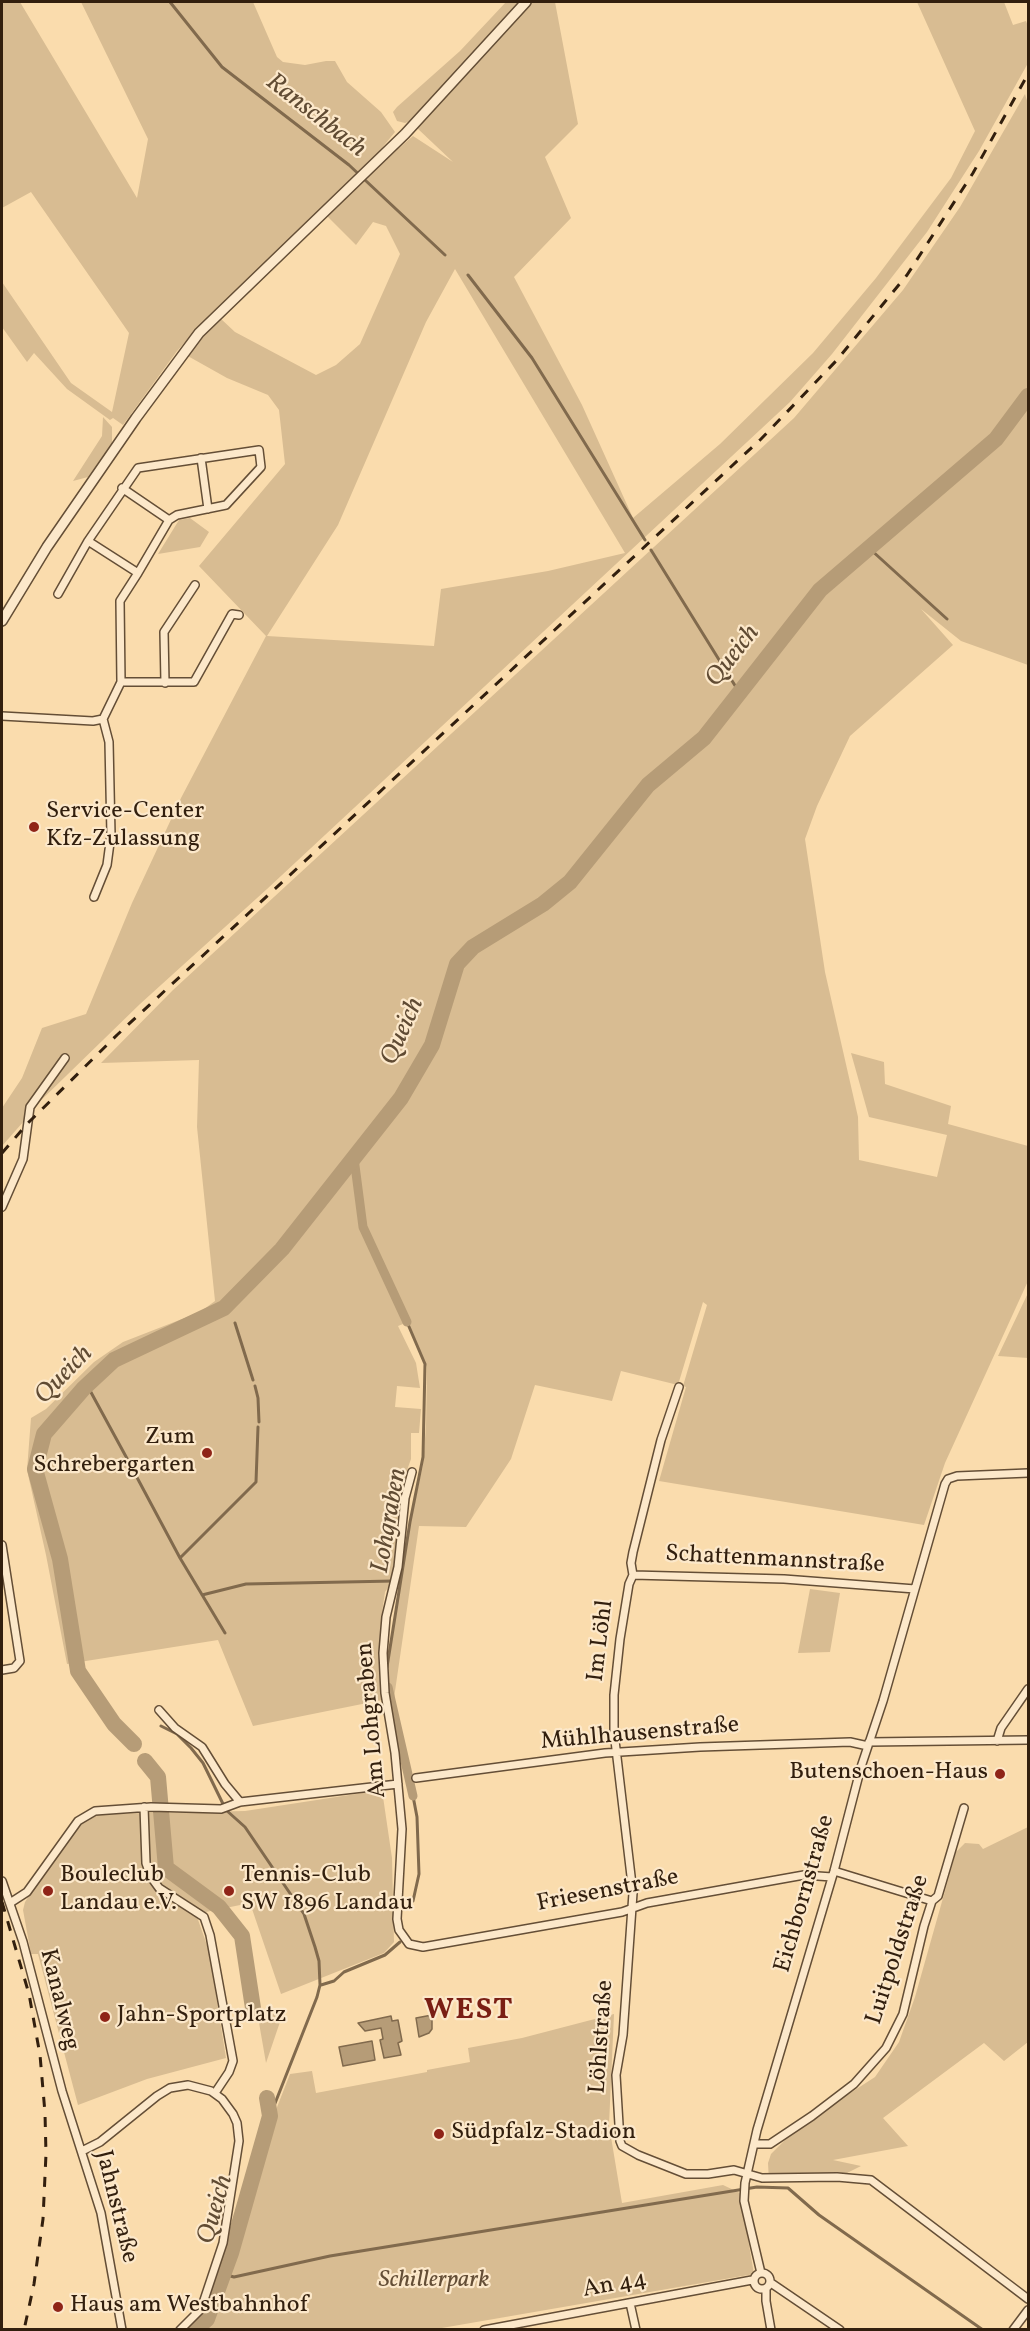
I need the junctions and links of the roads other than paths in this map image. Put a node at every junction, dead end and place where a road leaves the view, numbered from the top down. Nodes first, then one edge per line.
1 (526, 2) edge
2 (201, 458) junction
3 (122, 488) junction
4 (208, 509) junction
5 (169, 520) junction
6 (88, 541) junction
7 (138, 573) junction
8 (195, 585) dead end
9 (57, 594) dead end
10 (239, 615) dead end
11 (2, 621) edge
12 (121, 682) junction
13 (165, 683) junction
14 (2, 716) edge
15 (103, 719) junction
16 (94, 897) dead end
17 (65, 1059) dead end
18 (2, 1207) edge
19 (679, 1387) dead end
20 (412, 1472) dead end
21 (1029, 1473) edge
22 (2, 1545) edge
23 (633, 1575) junction
24 (915, 1589) junction
25 (2, 1670) edge
26 (1029, 1689) edge
27 (159, 1710) dead end
28 (1029, 1740) edge
29 (997, 1741) junction
30 (869, 1744) junction
31 (616, 1754) junction
32 (416, 1778) dead end
33 (398, 1784) junction
34 (240, 1802) junction
35 (148, 1807) junction
36 (964, 1808) dead end
37 (833, 1874) junction
38 (2, 1881) edge
39 (932, 1901) junction
40 (10, 1903) junction
41 (633, 1907) junction
42 (399, 1930) joint
43 (215, 2093) junction
44 (75, 2130) joint
45 (754, 2144) junction
46 (82, 2151) junction
47 (747, 2175) junction
48 (761, 2273) junction
49 (752, 2280) junction
50 (768, 2286) junction
51 (1029, 2299) edge
52 (630, 2303) junction
53 (1029, 2310) edge
54 (122, 2330) edge
55 (180, 2330) edge
56 (484, 2330) edge
57 (636, 2330) edge
58 (771, 2330) edge
59 (840, 2330) edge
60 (1013, 2330) edge

1 - 11 street
2 - 3 street
2 - 4 street
2 - 4 street
3 - 5 street
3 - 6 street
4 - 5 street
5 - 7 street
6 - 7 street
6 - 9 street
7 - 12 street
8 - 13 street
10 - 13 street
12 - 13 street
12 - 15 street
14 - 15 street
15 - 16 street
17 - 18 street
19 - 23 street, Im Löhl
20 - 33 street, Am Lohgraben
21 - 24 street, Eichbornstraße
22 - 25 street
23 - 24 street, Schattenmannstraße
23 - 31 street, Im Löhl
24 - 30 street, Eichbornstraße
26 - 29 street
27 - 34 street
28 - 29 street, Mühlhausenstraße
29 - 30 street, Mühlhausenstraße
30 - 31 street, Mühlhausenstraße
30 - 37 street, Eichbornstraße
31 - 32 street, Mühlhausenstraße
31 - 41 street, Im Löhl
33 - 34 street
33 - 42 street, Am Lohgraben
34 - 35 street
35 - 40 street
35 - 43 street
36 - 39 street, Luitpoldstraße
37 - 39 street, Friesenstraße
37 - 41 street, Friesenstraße
37 - 45 street, Eichbornstraße
38 - 40 street, Kanalweg
39 - 45 street, Luitpoldstraße
40 - 44 street, Kanalweg
41 - 42 street, Friesenstraße
41 - 47 street, Löhlstraße
43 - 46 street
43 - 55 street
44 - 46 street, Jahnstraße
45 - 47 street, Eichbornstraße
46 - 54 street, Jahnstraße
47 - 48 street, Eichbornstraße
47 - 51 street
48 - 49 street
48 - 50 street
49 - 50 street
49 - 52 street, An 44
50 - 58 street
50 - 59 street
52 - 56 street, An 44
52 - 57 street
53 - 60 street

